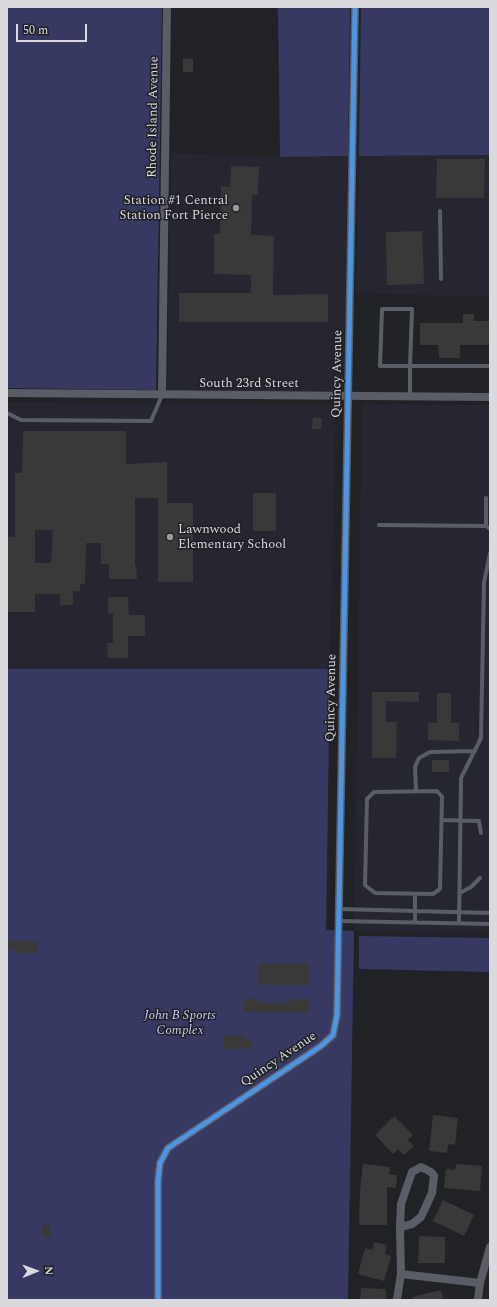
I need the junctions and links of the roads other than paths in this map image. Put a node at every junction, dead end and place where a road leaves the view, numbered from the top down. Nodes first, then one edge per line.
1 (167, 7) edge
2 (355, 7) edge
3 (440, 211) dead end
4 (441, 279) dead end
5 (410, 366) junction
6 (490, 366) edge
7 (7, 393) edge
8 (162, 396) junction
9 (348, 396) junction
10 (410, 396) junction
11 (490, 397) edge
12 (7, 413) edge
13 (486, 498) dead end
14 (379, 525) dead end
15 (488, 528) edge
16 (490, 553) edge
17 (475, 751) junction
18 (416, 791) junction
19 (442, 820) junction
20 (461, 820) junction
21 (481, 833) dead end
22 (480, 878) dead end
23 (460, 893) junction
24 (415, 894) junction
25 (339, 909) junction
26 (415, 912) junction
27 (459, 912) junction
28 (490, 913) edge
29 (338, 921) junction
30 (415, 922) junction
31 (459, 923) junction
32 (490, 924) edge
33 (400, 1227) junction
34 (490, 1247) edge
35 (401, 1274) junction
36 (480, 1283) junction
37 (158, 1300) edge
38 (397, 1300) edge
39 (478, 1300) edge

1 - 8 street, Rhode Island Avenue
2 - 9 street, Quincy Avenue
3 - 4 lane
5 - 5 lane
5 - 6 lane
5 - 10 lane
7 - 8 street, South 23rd Street
8 - 9 street, South 23rd Street
8 - 12 lane
9 - 10 street, South 23rd Street
9 - 25 street, Quincy Avenue
10 - 11 street, South 23rd Street
13 - 15 lane
14 - 15 lane
16 - 17 lane
17 - 18 lane
17 - 20 lane
18 - 19 lane
18 - 24 lane
19 - 20 lane
19 - 24 lane
20 - 21 lane
20 - 23 lane
22 - 23 lane
23 - 27 lane
24 - 26 lane
25 - 26 lane
25 - 29 street, Quincy Avenue
26 - 27 lane
26 - 30 lane
27 - 28 lane
27 - 31 lane
29 - 30 lane
29 - 37 street, Quincy Avenue
30 - 31 lane
31 - 32 lane
33 - 33 street
33 - 35 street
34 - 36 street
35 - 36 street
35 - 38 street
36 - 39 street

